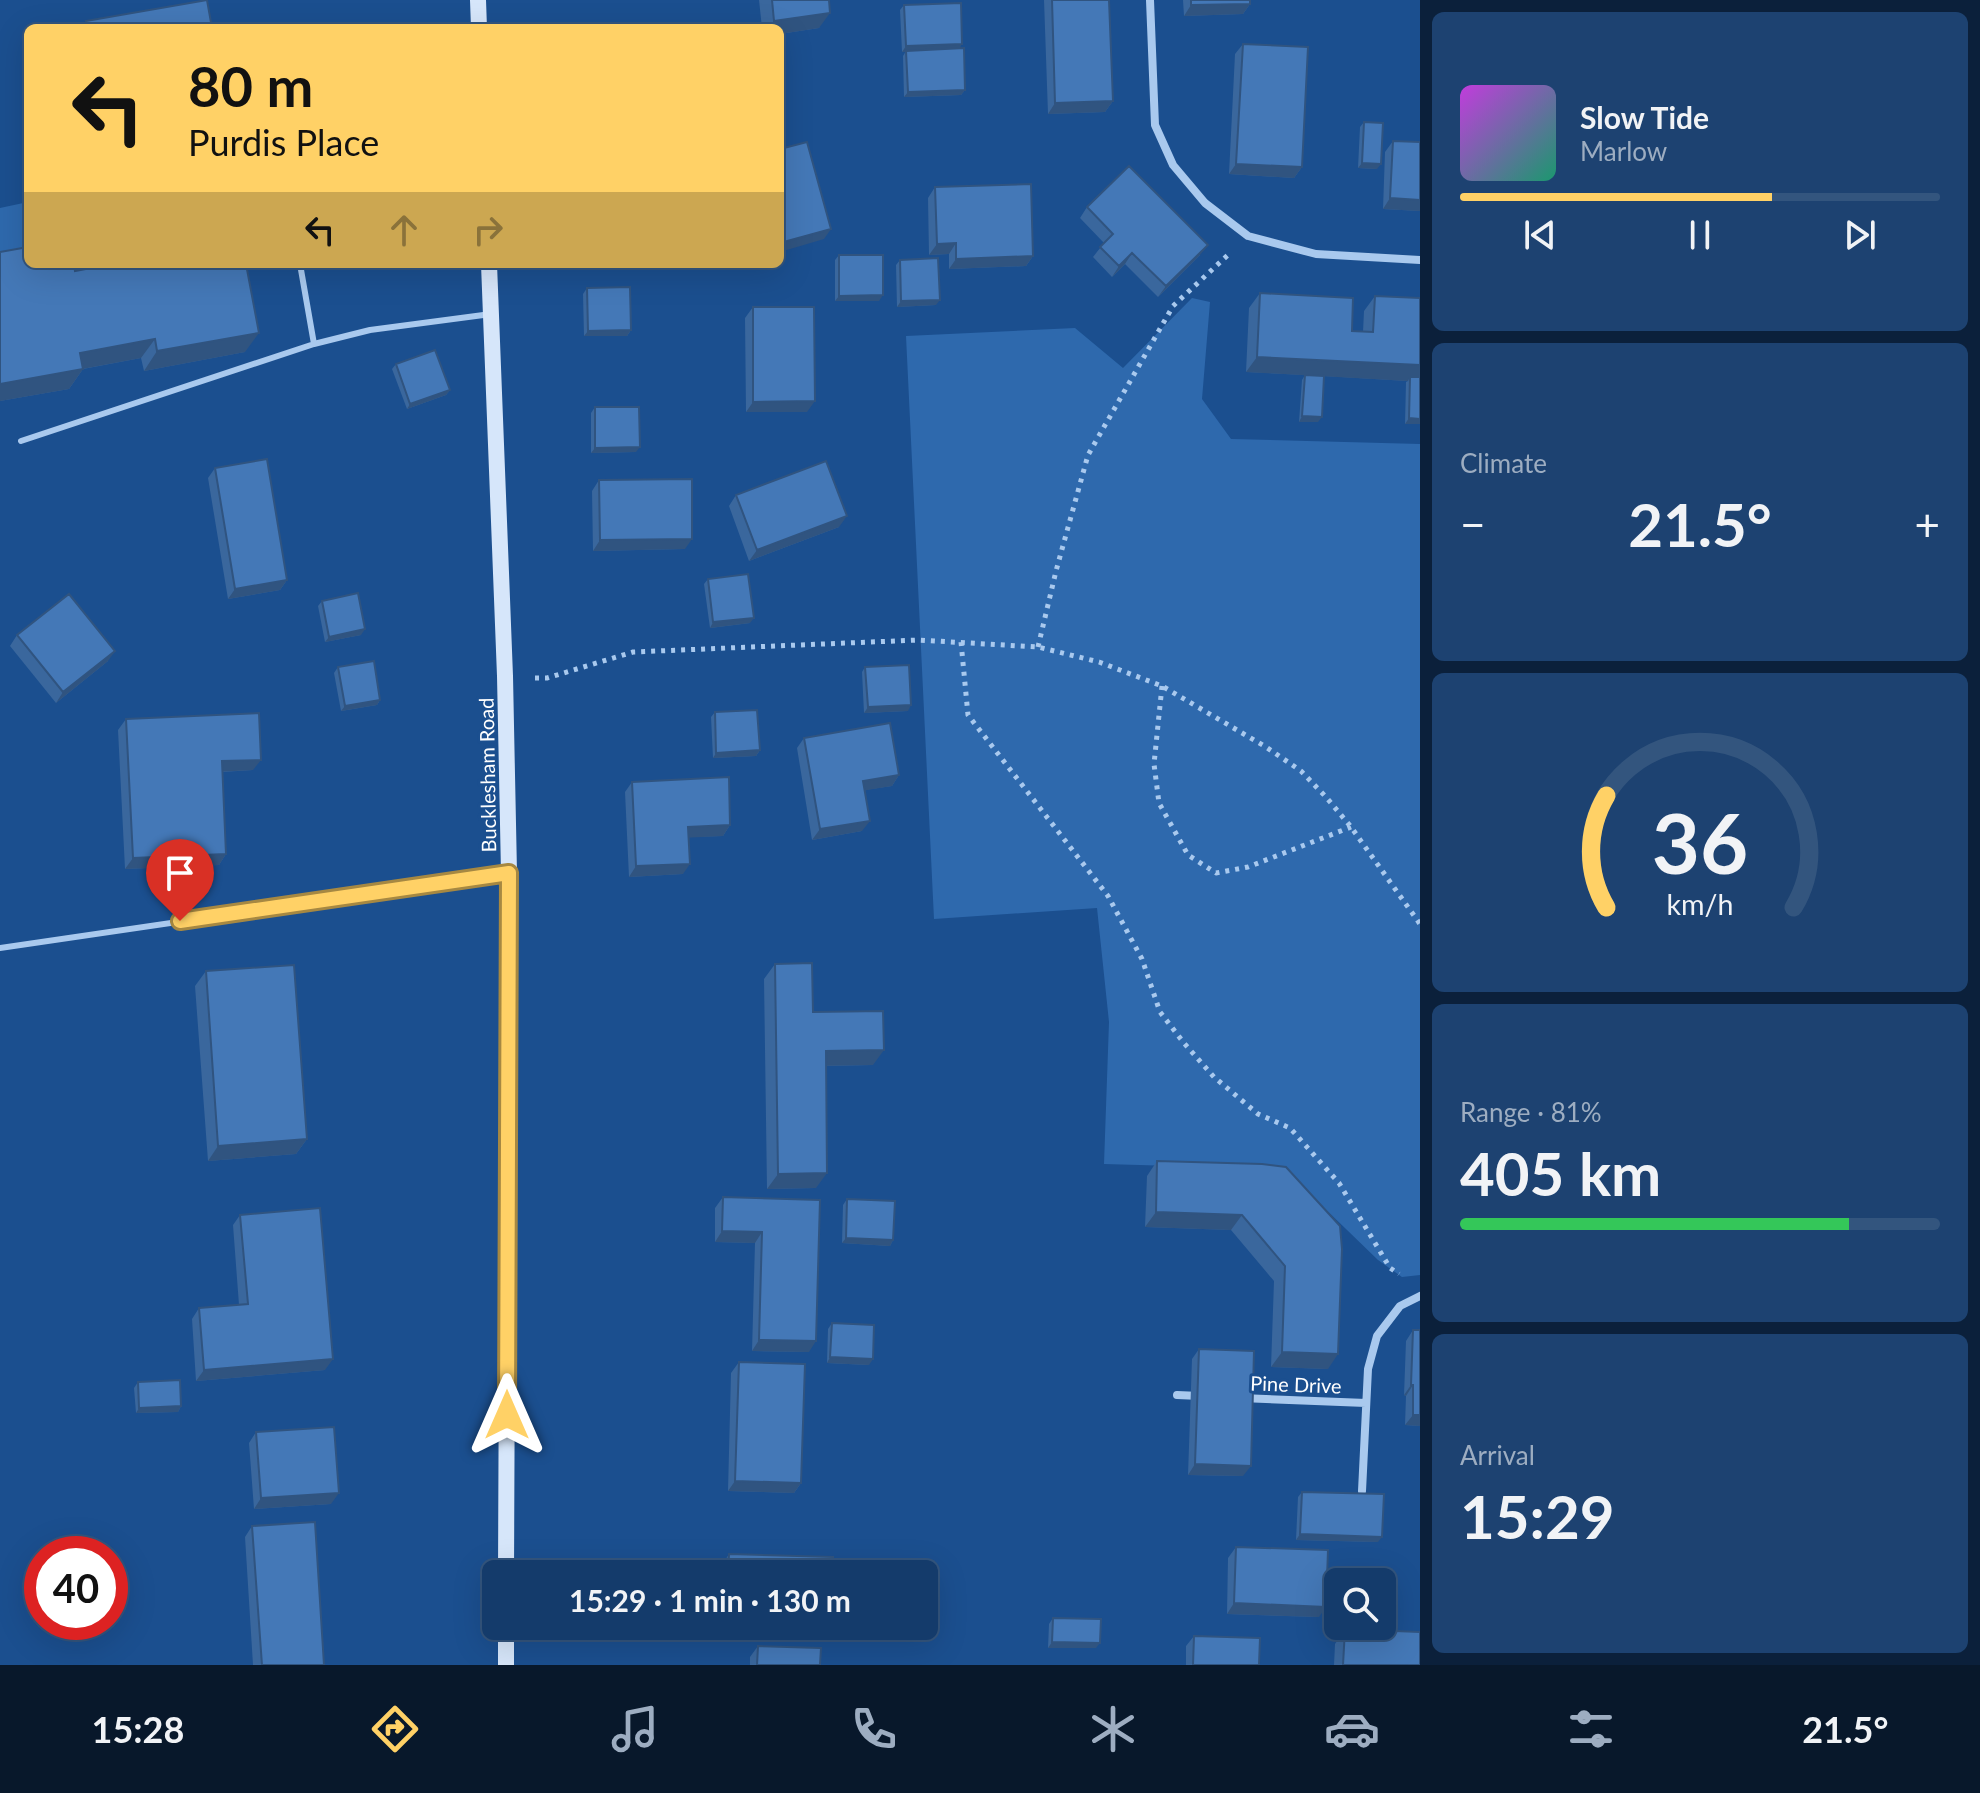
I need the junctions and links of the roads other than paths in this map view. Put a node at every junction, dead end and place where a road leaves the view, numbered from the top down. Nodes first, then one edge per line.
1 (478, 0) edge
2 (1150, 0) edge
3 (479, 24) edge
4 (1420, 260) edge
5 (301, 268) edge
6 (489, 268) edge
7 (491, 314) junction
8 (314, 344) junction
9 (21, 441) dead end
10 (509, 873) junction
11 (0, 948) edge
12 (1420, 1296) edge
13 (1177, 1395) dead end
14 (1206, 1396) edge
15 (1236, 1398) edge
16 (1366, 1403) junction
17 (1362, 1491) edge
18 (506, 1560) edge
19 (506, 1640) edge
20 (506, 1665) edge

1 - 3 street
2 - 4 street
5 - 8 lane
6 - 7 street, Bucklesham Road
7 - 8 lane
7 - 10 street, Bucklesham Road
8 - 9 lane
10 - 11 lane
10 - 18 street, Bucklesham Road
12 - 16 street, Pine Drive
13 - 14 street
15 - 16 street, Pine Drive
16 - 17 street, Pine Drive
19 - 20 street

